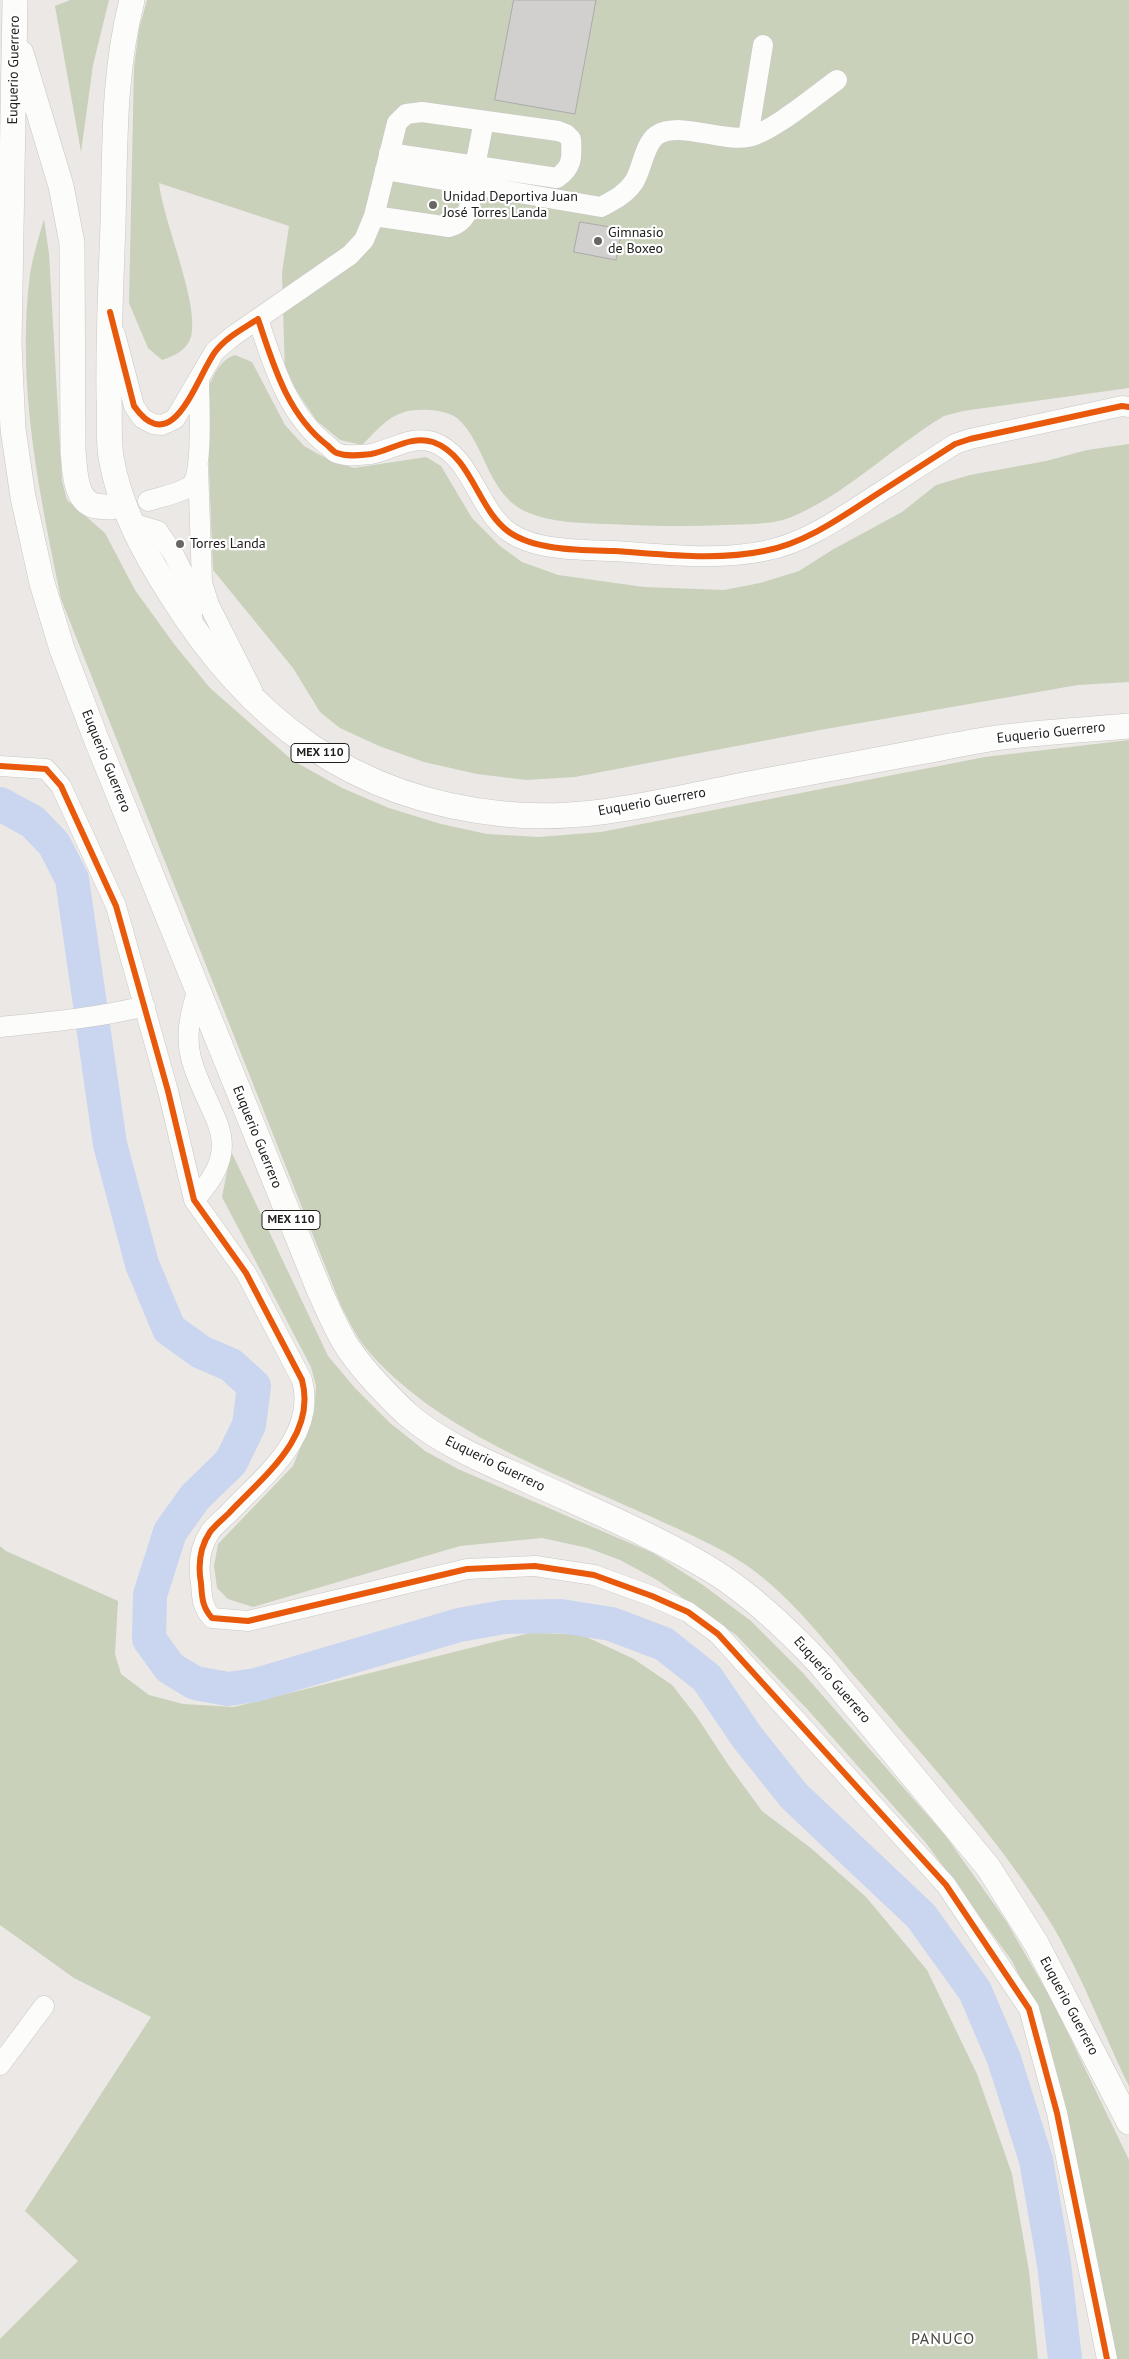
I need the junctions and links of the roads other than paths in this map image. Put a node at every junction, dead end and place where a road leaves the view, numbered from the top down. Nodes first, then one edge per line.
1 (15, 0) edge
2 (132, 0) edge
3 (9, 45) edge
4 (763, 45) dead end
5 (837, 80) dead end
6 (484, 121) junction
7 (748, 137) junction
8 (387, 162) junction
9 (475, 166) junction
10 (474, 186) junction
11 (374, 216) junction
12 (6, 223) edge
13 (110, 312) junction
14 (258, 319) junction
15 (199, 381) junction
16 (1129, 407) edge
17 (198, 466) junction
18 (148, 501) dead end
19 (111, 508) dead end
20 (261, 708) junction
21 (1129, 726) edge
22 (0, 766) edge
23 (198, 990) junction
24 (145, 1006) junction
25 (0, 1027) edge
26 (194, 1200) junction
27 (44, 2006) dead end
28 (0, 2065) edge
29 (1129, 2122) edge
30 (1107, 2359) edge

1 - 3 main road, Euquerio Guerrero / MEX 110
2 - 13 main road, Euquerio Guerrero / MEX 110
3 - 12 main road, Euquerio Guerrero / MEX 110
3 - 19 main road
4 - 7 street
5 - 7 street
6 - 8 street
6 - 9 street
6 - 9 street
7 - 10 street
8 - 9 street
8 - 10 street
8 - 11 street
10 - 11 street
11 - 14 street
12 - 23 main road, Euquerio Guerrero / MEX 110
13 - 15 street
13 - 20 main road, Euquerio Guerrero / MEX 110
14 - 15 street
14 - 16 street
15 - 17 street
17 - 18 street
17 - 20 street
20 - 21 main road, Euquerio Guerrero / MEX 110
22 - 24 street
23 - 26 street
23 - 29 main road, Euquerio Guerrero / MEX 110
24 - 25 street
24 - 26 street
26 - 30 street
27 - 28 street

